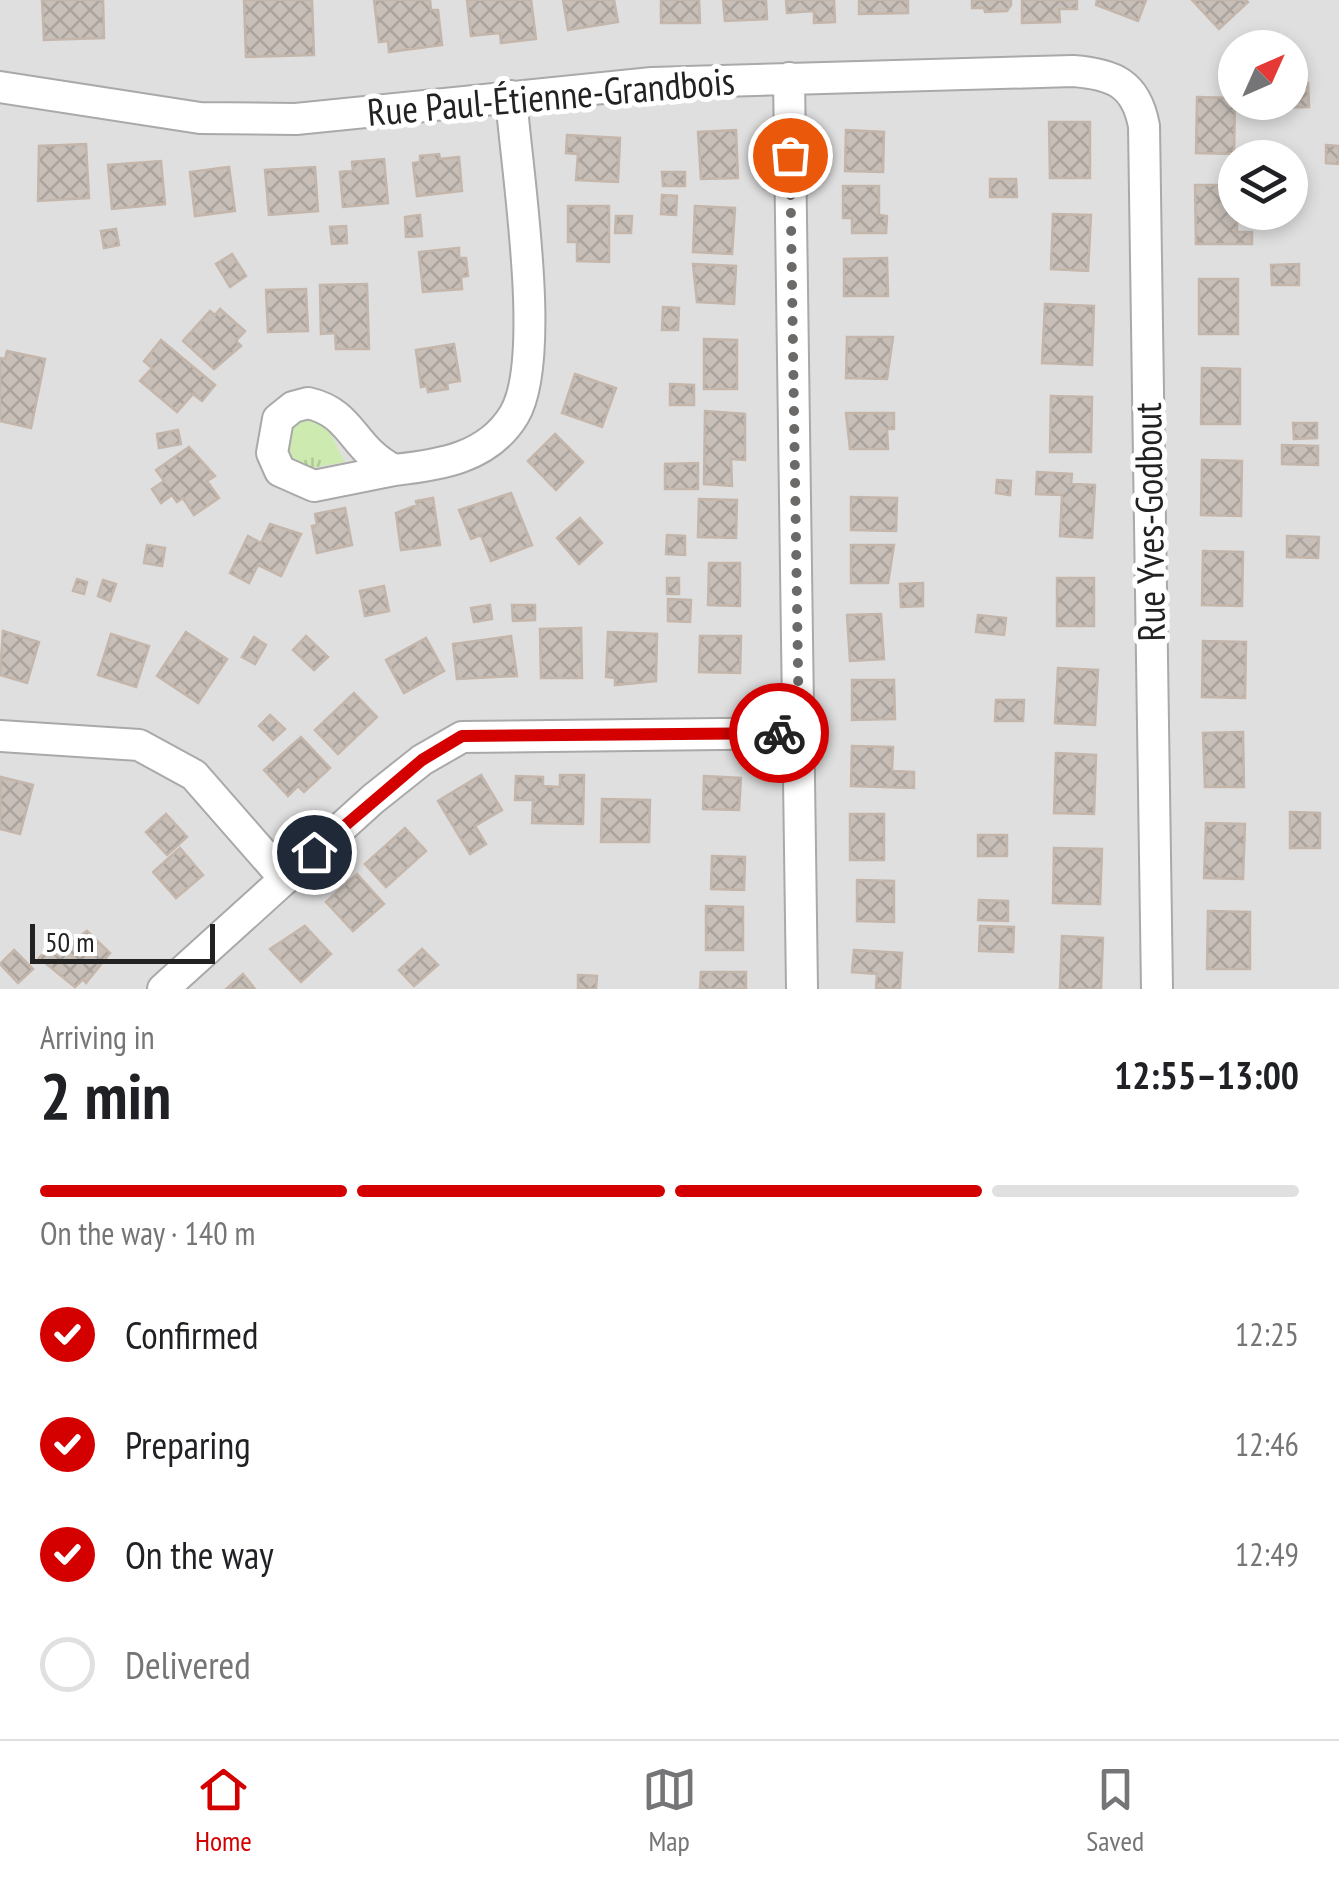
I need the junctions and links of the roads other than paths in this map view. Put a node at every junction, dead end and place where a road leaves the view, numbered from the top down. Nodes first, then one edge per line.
1 (1105, 74) joint
2 (789, 78) junction
3 (0, 87) edge
4 (511, 96) junction
5 (394, 470) dead end
6 (799, 733) junction
7 (0, 736) edge
8 (285, 878) junction
9 (163, 989) edge
10 (802, 989) edge
11 (1157, 989) edge

1 - 2 street, Rue Paul-Étienne-Grandbois
1 - 11 street, Rue Yves-Godbout
2 - 4 street, Rue Paul-Étienne-Grandbois
2 - 6 street
3 - 4 street, Rue Paul-Étienne-Grandbois
4 - 5 street
6 - 8 street
6 - 10 street
7 - 8 street
8 - 9 street

